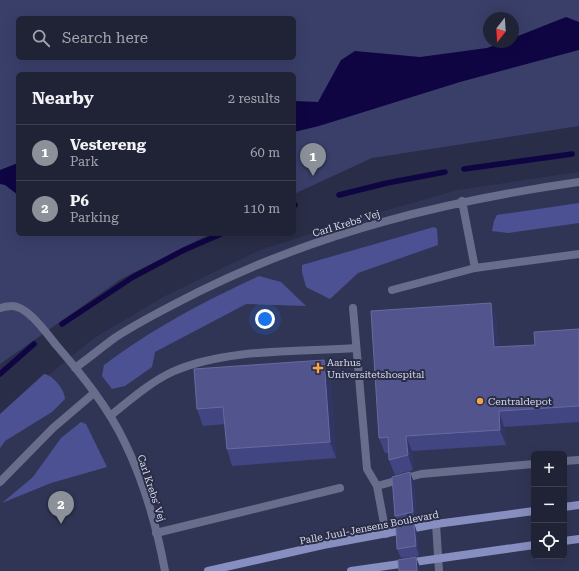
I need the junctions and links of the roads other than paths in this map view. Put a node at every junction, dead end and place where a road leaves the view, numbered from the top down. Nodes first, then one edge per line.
1 (579, 182) edge
2 (462, 201) junction
3 (579, 254) edge
4 (475, 268) junction
5 (392, 290) dead end
6 (0, 308) edge
7 (353, 308) dead end
8 (356, 348) junction
9 (75, 368) junction
10 (94, 393) junction
11 (110, 416) junction
12 (579, 460) edge
13 (567, 461) edge
14 (531, 464) edge
15 (0, 482) edge
16 (377, 486) junction
17 (340, 488) dead end
18 (579, 505) edge
19 (567, 507) edge
20 (531, 511) edge
21 (436, 524) junction
22 (156, 532) junction
23 (386, 534) junction
24 (579, 539) edge
25 (567, 541) edge
26 (531, 545) edge
27 (438, 558) junction
28 (165, 571) edge
29 (208, 571) edge
30 (352, 571) edge
31 (439, 571) edge

1 - 2 lane, Carl Krebs' Vej
2 - 4 lane
2 - 9 lane, Carl Krebs' Vej
3 - 4 lane
4 - 5 lane
6 - 9 lane, Carl Krebs' Vej
7 - 8 lane
8 - 11 lane
8 - 16 lane
9 - 10 lane, Carl Krebs' Vej
10 - 11 lane, Carl Krebs' Vej
10 - 15 lane
11 - 22 lane, Carl Krebs' Vej
12 - 13 lane
14 - 16 lane
16 - 23 lane
17 - 22 lane
18 - 19 street
20 - 21 street, Palle Juul-Jensens Boulevard
21 - 23 street, Palle Juul-Jensens Boulevard
21 - 27 lane
22 - 28 lane, Carl Krebs' Vej
23 - 29 street, Palle Juul-Jensens Boulevard
24 - 25 street
26 - 27 street
27 - 30 street
27 - 31 lane

